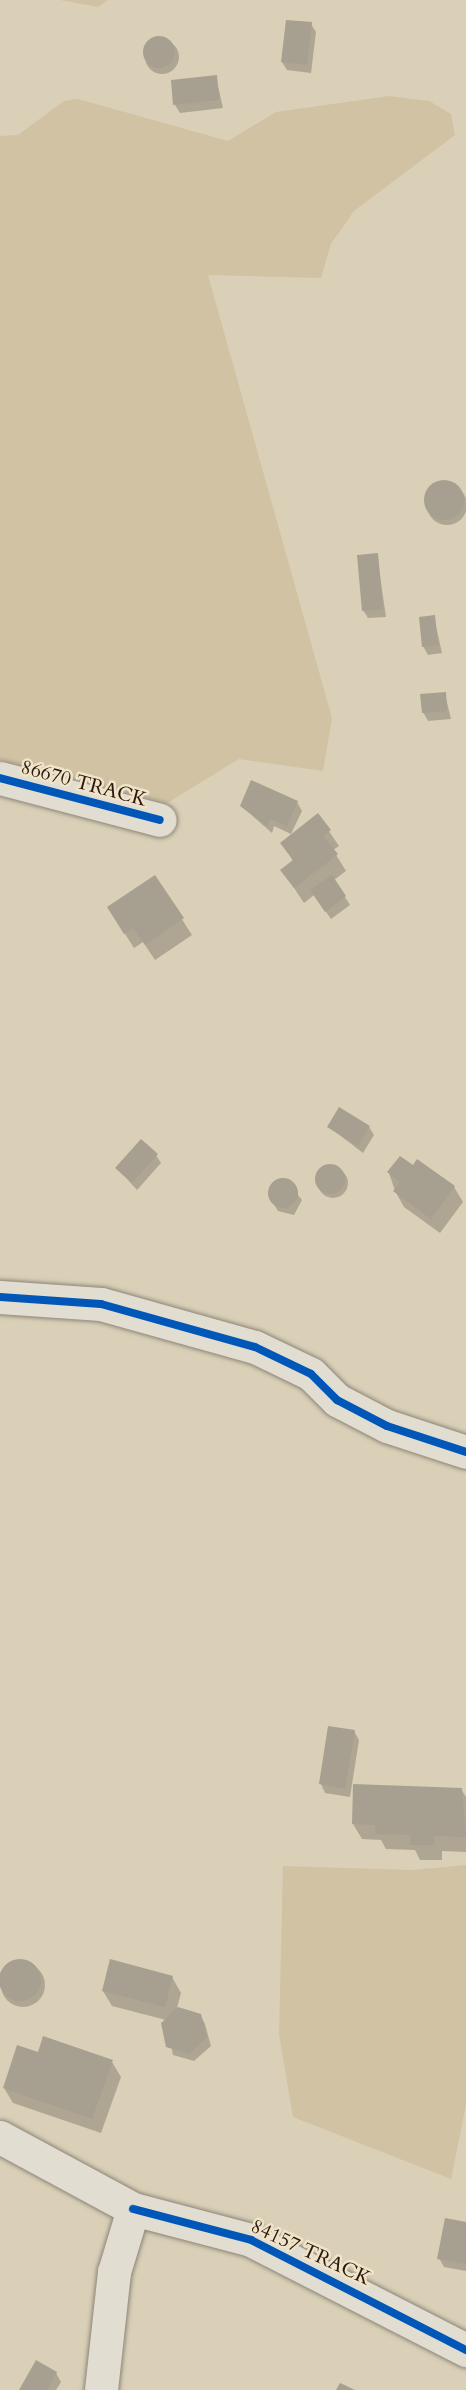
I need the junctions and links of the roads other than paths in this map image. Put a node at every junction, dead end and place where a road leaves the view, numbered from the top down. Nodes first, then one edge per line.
1 (0, 778) edge
2 (160, 820) dead end
3 (0, 1297) edge
4 (466, 1452) edge
5 (0, 2137) edge
6 (134, 2209) junction
7 (466, 2350) edge
8 (101, 2390) edge

1 - 2 street, 86670 TRACK
3 - 4 street
5 - 6 street, 84157 TRACK
6 - 7 street, 84157 TRACK
6 - 8 street

